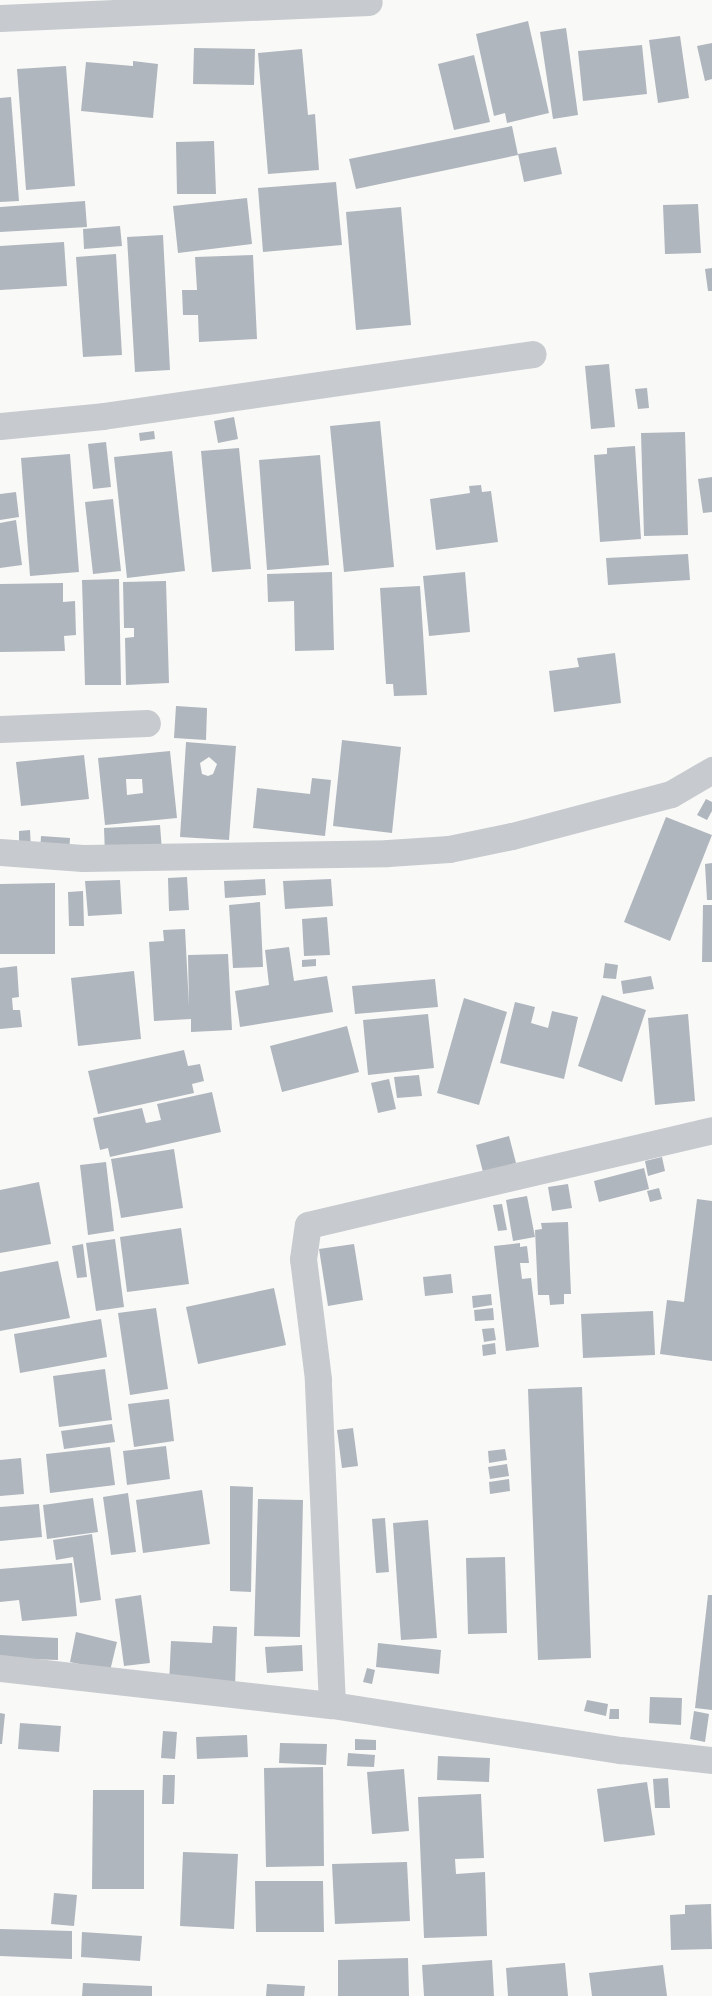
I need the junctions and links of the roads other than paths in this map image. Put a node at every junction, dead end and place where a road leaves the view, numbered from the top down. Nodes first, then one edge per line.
1 (369, 2) dead end
2 (0, 18) edge
3 (533, 354) dead end
4 (0, 426) edge
5 (147, 723) dead end
6 (0, 729) edge
7 (712, 770) edge
8 (0, 852) edge
9 (712, 1130) edge
10 (0, 1668) edge
11 (332, 1705) junction
12 (712, 1760) edge

1 - 2 street
3 - 4 street
5 - 6 street
7 - 8 street
9 - 11 street
10 - 11 street
11 - 12 street

